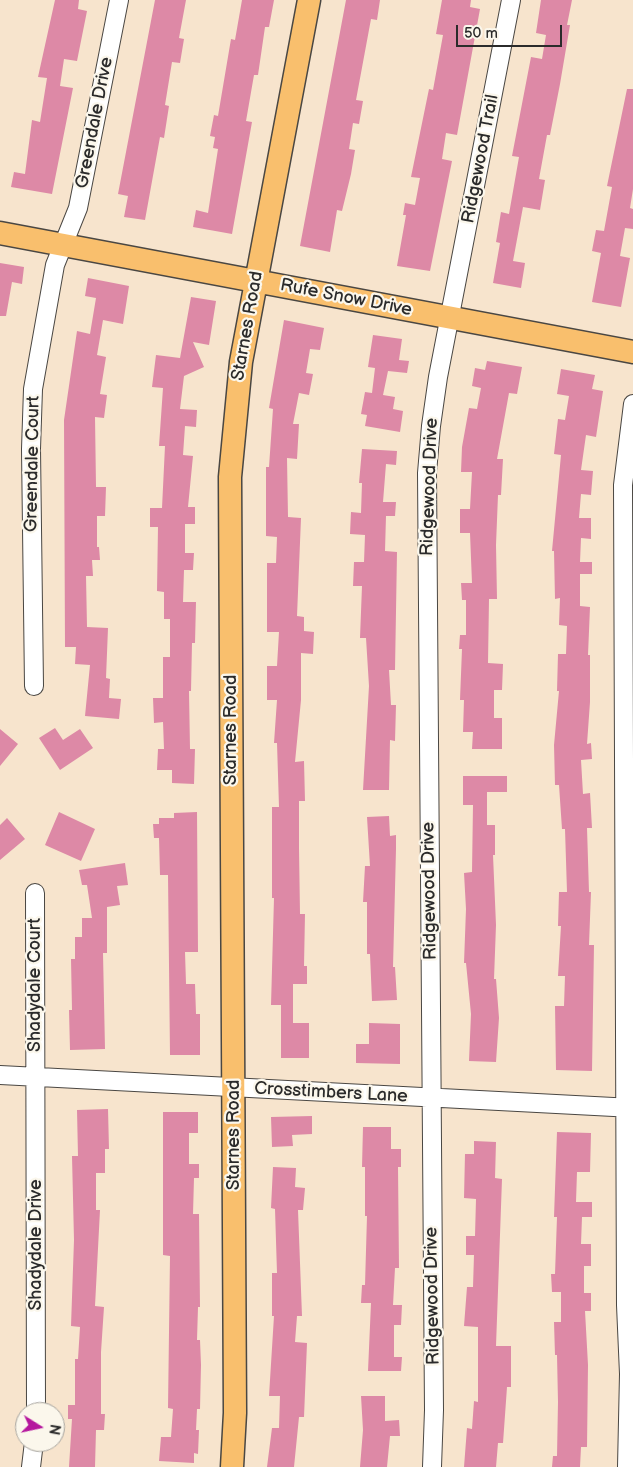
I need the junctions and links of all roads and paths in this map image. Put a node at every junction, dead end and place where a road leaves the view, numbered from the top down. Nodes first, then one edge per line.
1 (119, 0) edge
2 (309, 0) edge
3 (511, 0) edge
4 (0, 233) edge
5 (63, 245) junction
6 (256, 281) junction
7 (450, 318) junction
8 (633, 352) edge
9 (633, 404) edge
10 (34, 686) dead end
11 (35, 892) dead end
12 (0, 1075) edge
13 (36, 1077) junction
14 (233, 1089) junction
15 (432, 1098) junction
16 (630, 1107) edge
17 (36, 1402) edge
18 (33, 1452) edge
19 (31, 1467) edge
20 (232, 1467) edge
21 (432, 1467) edge
22 (627, 1467) edge

1 - 5 street, Greendale Drive
2 - 6 main road, Starnes Road
3 - 7 street, Ridgewood Trail
4 - 5 main road, Rufe Snow Drive
5 - 6 main road, Rufe Snow Drive
5 - 10 street, Greendale Court
6 - 7 main road, Rufe Snow Drive
6 - 14 main road, Starnes Road
7 - 8 main road, Rufe Snow Drive
7 - 15 street, Ridgewood Drive
9 - 16 street
11 - 13 street, Shadydale Court
12 - 13 street, Crosstimbers Lane
13 - 14 street, Crosstimbers Lane
13 - 17 street, Shadydale Drive
14 - 15 street, Crosstimbers Lane
14 - 20 main road, Starnes Road
15 - 16 street, Crosstimbers Lane
15 - 21 street, Ridgewood Drive
16 - 22 street
18 - 19 street

